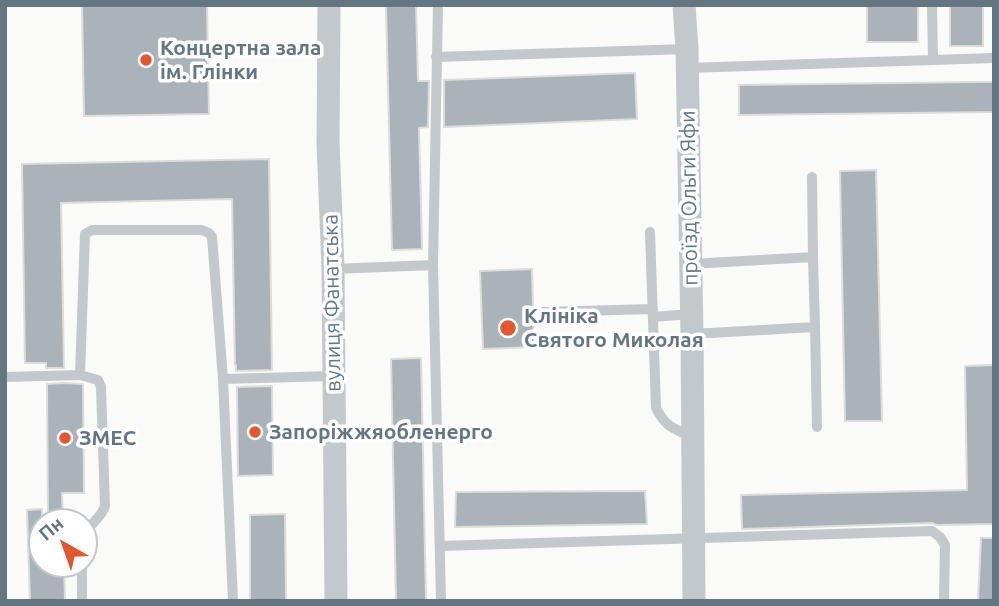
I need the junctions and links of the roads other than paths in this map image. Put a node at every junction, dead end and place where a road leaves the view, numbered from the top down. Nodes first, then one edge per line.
1 (329, 5) edge
2 (438, 5) edge
3 (684, 5) edge
4 (932, 5) edge
5 (436, 57) junction
6 (994, 58) edge
7 (687, 59) junction
8 (933, 60) junction
9 (812, 177) dead end
10 (650, 232) dead end
11 (813, 257) junction
12 (690, 264) junction
13 (433, 265) junction
14 (333, 269) junction
15 (544, 312) dead end
16 (653, 313) junction
17 (691, 324) junction
18 (815, 327) junction
19 (80, 375) junction
20 (334, 376) junction
21 (5, 377) edge
22 (223, 379) junction
23 (817, 427) dead end
24 (693, 438) junction
25 (98, 519) edge
26 (693, 537) junction
27 (440, 546) junction
28 (82, 578) edge
29 (82, 601) edge
30 (233, 601) edge
31 (336, 601) edge
32 (441, 601) edge
33 (694, 601) edge
34 (944, 601) edge

1 - 14 street, вулиця Фанатська
2 - 5 lane
3 - 7 street, проїзд Ольги Яфи
4 - 8 lane
5 - 7 lane
5 - 13 lane
6 - 8 lane
7 - 8 lane
7 - 12 street, проїзд Ольги Яфи
9 - 11 lane
10 - 16 lane
11 - 12 lane
11 - 18 lane
12 - 17 street, проїзд Ольги Яфи
13 - 14 lane
13 - 27 lane
14 - 20 street, вулиця Фанатська
15 - 16 lane
16 - 17 lane
16 - 24 lane
17 - 18 lane
17 - 24 street, проїзд Ольги Яфи
18 - 23 lane
19 - 21 lane
19 - 22 lane
19 - 25 lane
20 - 22 lane
20 - 31 street, вулиця Фанатська
22 - 30 lane
24 - 26 street, проїзд Ольги Яфи
26 - 27 lane
26 - 33 street, проїзд Ольги Яфи
26 - 34 lane
27 - 32 lane
28 - 29 lane

